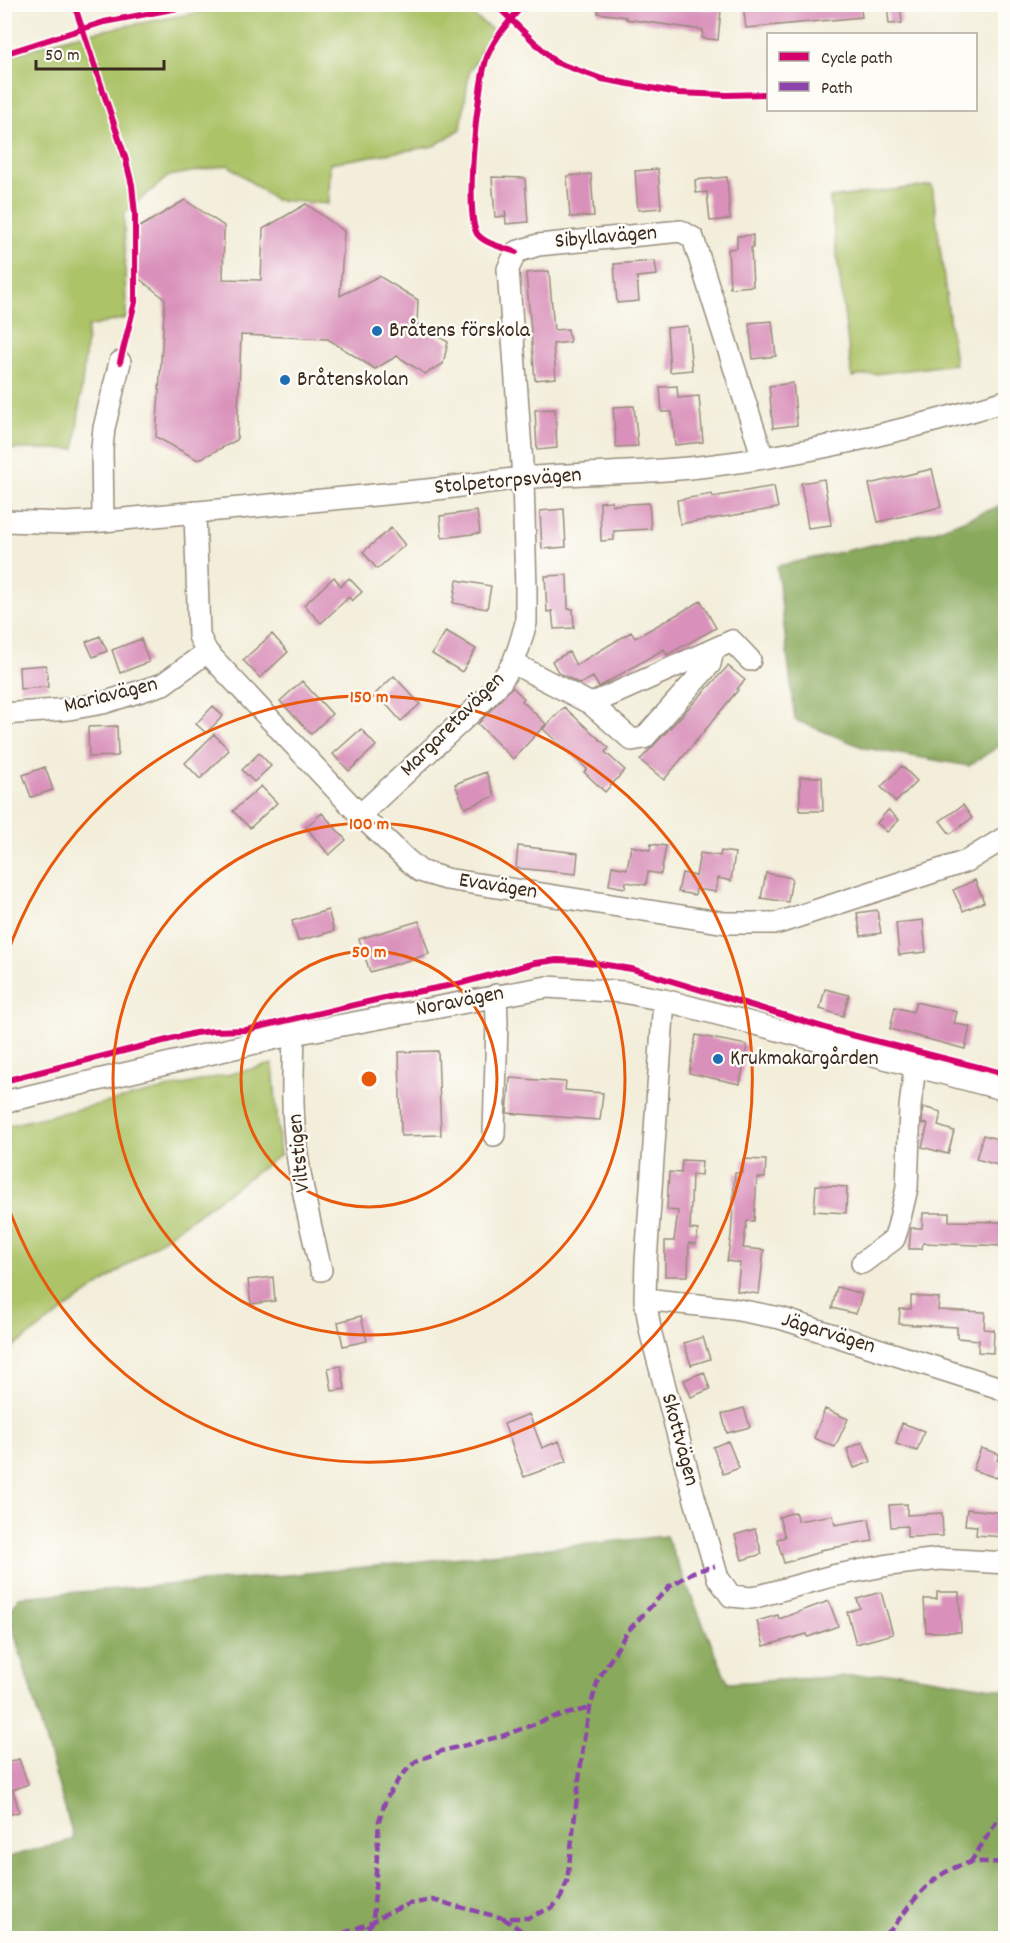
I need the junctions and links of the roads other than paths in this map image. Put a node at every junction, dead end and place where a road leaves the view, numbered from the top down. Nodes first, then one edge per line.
1 (120, 362) dead end
2 (1005, 400) edge
3 (763, 458) junction
4 (523, 478) junction
5 (195, 512) junction
6 (103, 520) junction
7 (4, 521) edge
8 (713, 650) junction
9 (207, 652) junction
10 (750, 660) dead end
11 (513, 663) junction
12 (591, 704) junction
13 (4, 714) edge
14 (360, 815) junction
15 (1005, 837) edge
16 (496, 995) junction
17 (664, 1000) junction
18 (294, 1034) junction
19 (915, 1066) junction
20 (1005, 1090) edge
21 (4, 1102) edge
22 (494, 1135) dead end
23 (861, 1263) dead end
24 (321, 1270) dead end
25 (645, 1299) junction
26 (1005, 1391) edge
27 (1005, 1563) edge

1 - 6 street
2 - 3 street, Stolpetorpsvägen
3 - 4 street, Stolpetorpsvägen
3 - 4 street, Sibyllavägen
4 - 5 street, Stolpetorpsvägen
4 - 11 street, Margaretavägen
5 - 6 street, Stolpetorpsvägen
5 - 9 street, Evavägen
6 - 7 street, Stolpetorpsvägen
8 - 10 street
8 - 12 street
8 - 12 street
9 - 13 street, Mariavägen
9 - 14 street, Evavägen
11 - 12 street
11 - 14 street, Margaretavägen
14 - 15 street, Evavägen
16 - 17 street, Noravägen
16 - 18 street, Noravägen
16 - 22 street
17 - 19 street, Noravägen
17 - 25 street, Skottvägen
18 - 21 street, Noravägen
18 - 24 street, Viltstigen
19 - 20 street, Noravägen
19 - 23 street
25 - 26 street, Jägarvägen
25 - 27 street, Skottvägen

